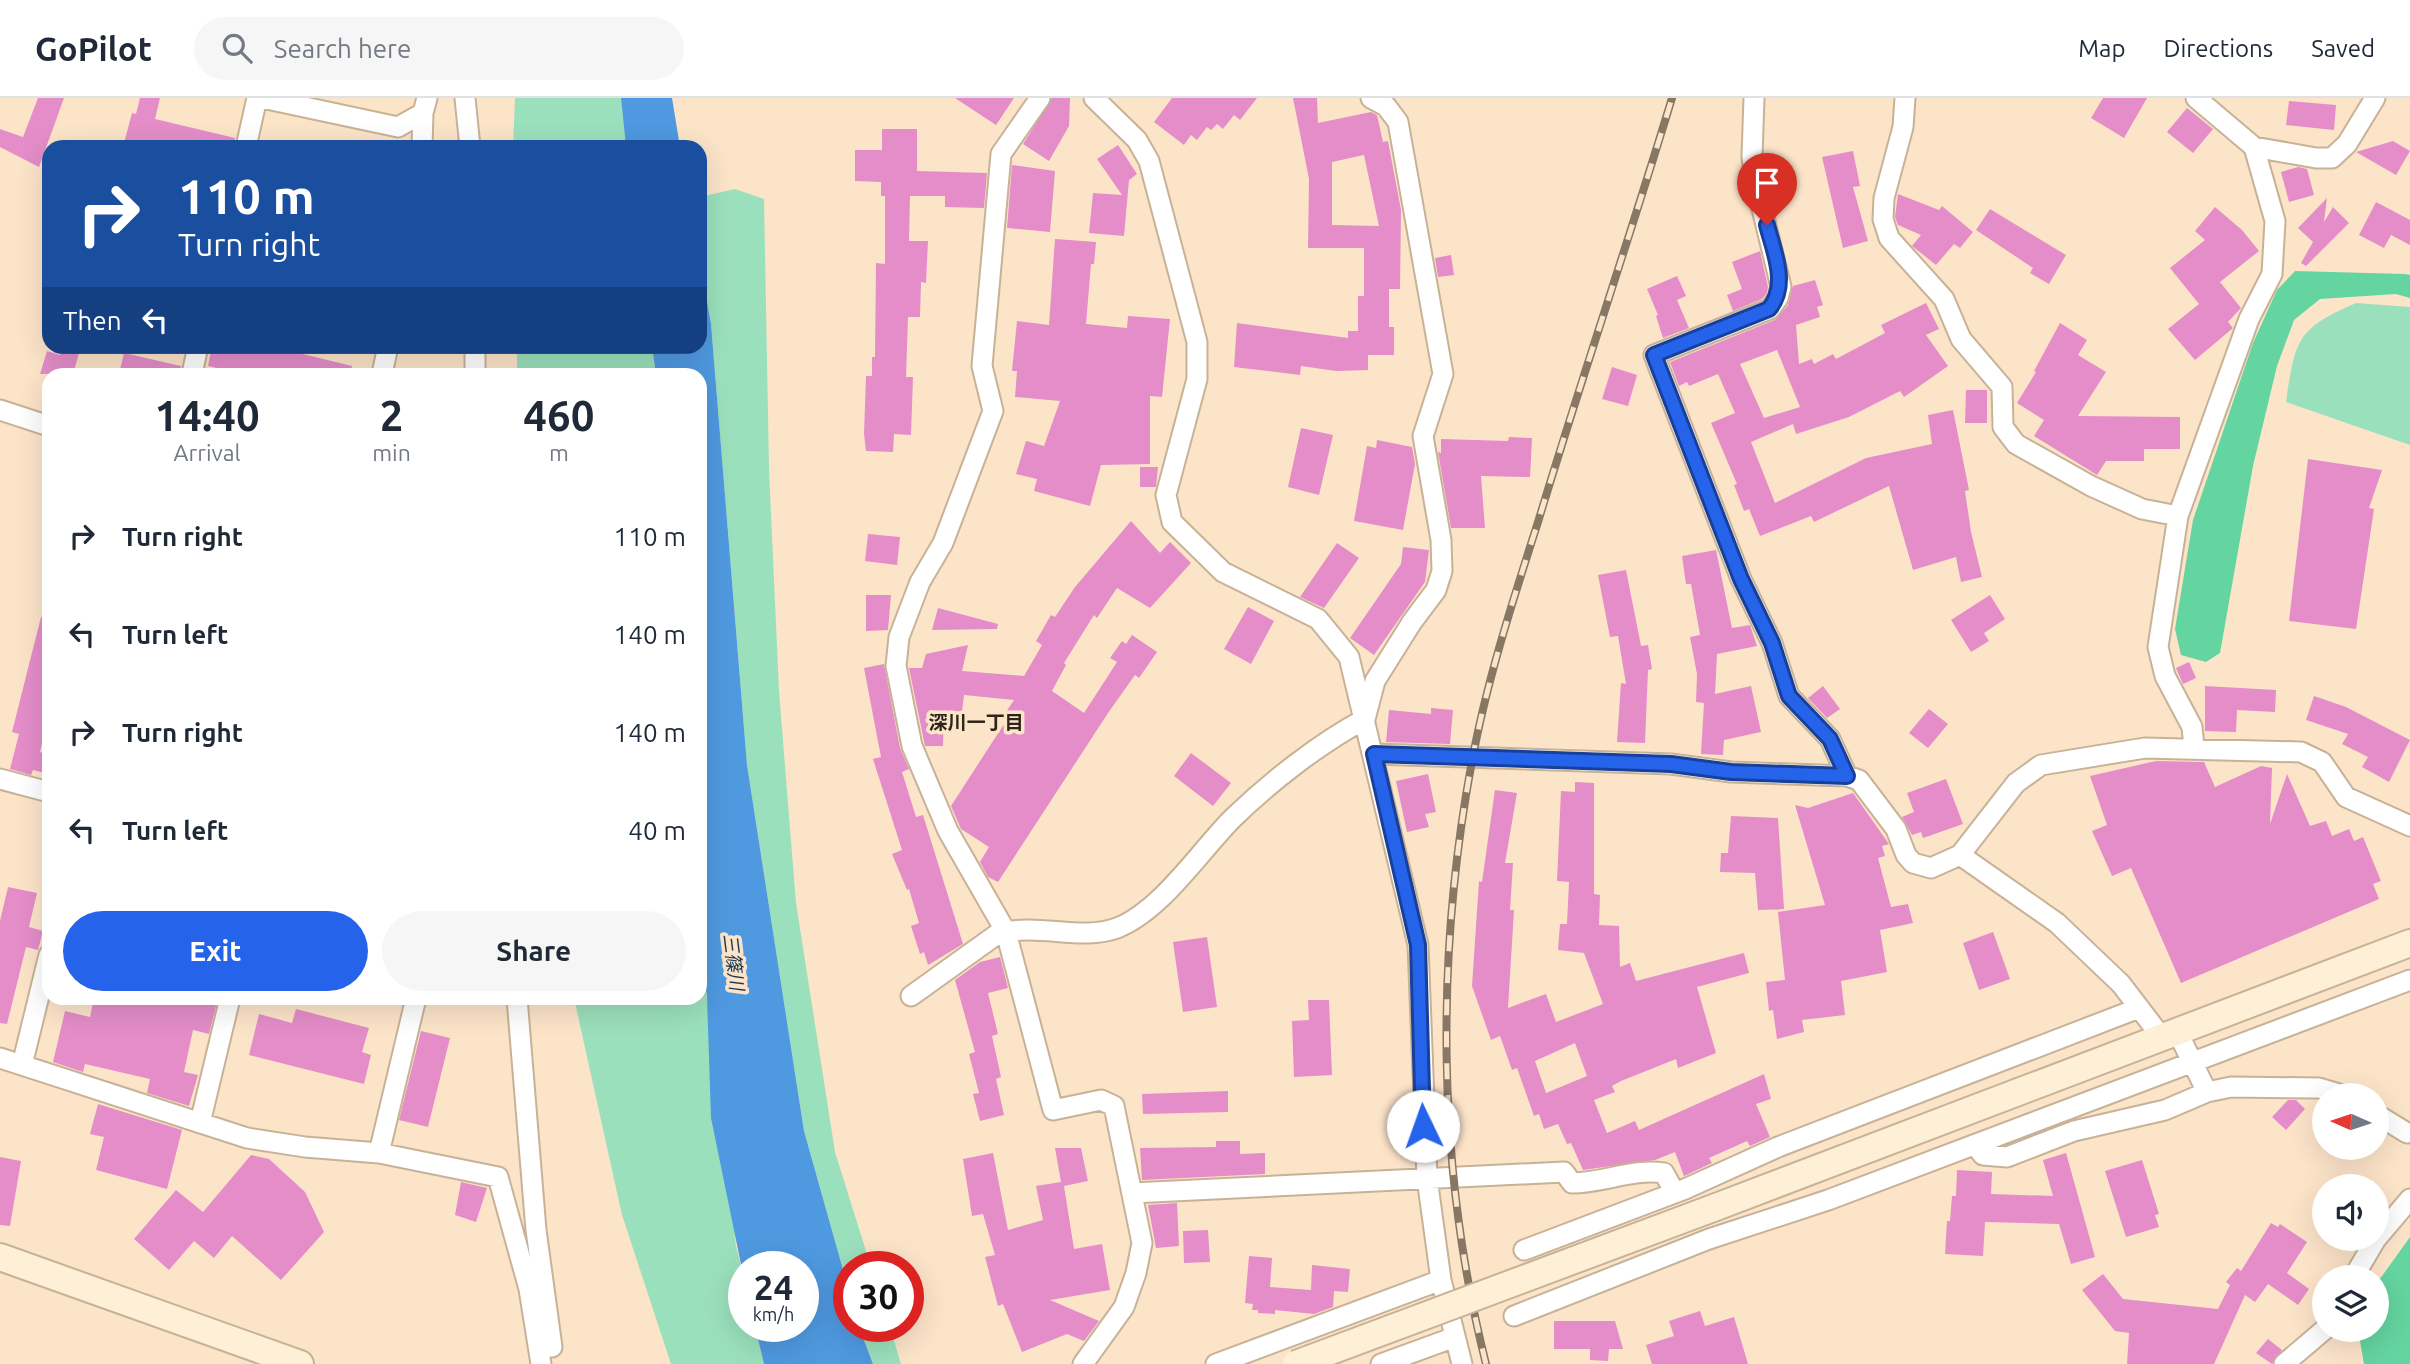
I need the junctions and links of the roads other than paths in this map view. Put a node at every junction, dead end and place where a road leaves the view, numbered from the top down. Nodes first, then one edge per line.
1 (260, 98) edge
2 (466, 98) edge
3 (1040, 98) edge
4 (1094, 98) edge
5 (1371, 98) edge
6 (1754, 98) edge
7 (1905, 98) edge
8 (2196, 98) edge
9 (2375, 98) edge
10 (425, 106) edge
11 (248, 140) edge
12 (423, 140) edge
13 (469, 140) edge
14 (2253, 147) junction
15 (0, 410) edge
16 (42, 424) edge
17 (2178, 516) junction
18 (1365, 719) junction
19 (2194, 747) junction
20 (1374, 754) junction
21 (1847, 776) junction
22 (0, 779) edge
23 (42, 790) edge
24 (2410, 826) edge
25 (1960, 855) junction
26 (1006, 932) junction
27 (2410, 943) edge
28 (2410, 980) edge
29 (42, 984) edge
30 (911, 996) dead end
31 (228, 1005) edge
32 (414, 1005) edge
33 (518, 1005) edge
34 (2139, 1008) junction
35 (2170, 1036) junction
36 (0, 1058) edge
37 (2193, 1062) junction
38 (22, 1065) junction
39 (2312, 1088) edge
40 (2207, 1093) junction
41 (2389, 1122) edge
42 (200, 1123) junction
43 (2407, 1133) dead end
44 (1975, 1145) junction
45 (379, 1153) junction
46 (1427, 1178) junction
47 (1132, 1193) junction
48 (1675, 1193) junction
49 (2410, 1199) edge
50 (2389, 1224) edge
51 (1524, 1250) dead end
52 (0, 1257) edge
53 (1441, 1280) junction
54 (1514, 1316) dead end
55 (1455, 1338) junction
56 (2312, 1340) edge
57 (300, 1364) edge
58 (541, 1364) edge
59 (552, 1364) edge
60 (1083, 1364) edge
61 (1216, 1364) edge
62 (1296, 1364) edge
63 (1381, 1364) edge
64 (1462, 1364) edge
65 (2284, 1364) edge

1 - 10 street
1 - 11 street
2 - 13 street
3 - 26 street
4 - 18 street
5 - 18 street
6 - 21 street
7 - 17 street
8 - 14 street
9 - 14 street
10 - 12 street
14 - 17 street
15 - 16 street
17 - 19 street
18 - 20 street
18 - 26 street
19 - 24 street
19 - 25 street
20 - 21 street
20 - 46 street
21 - 25 street
22 - 23 street
25 - 34 street
26 - 30 street
26 - 47 street
27 - 35 street
28 - 37 street
29 - 38 street
31 - 42 street
32 - 45 street
33 - 59 street
34 - 35 street
34 - 48 street
35 - 37 street
35 - 62 street, bridge
36 - 38 street
37 - 40 street
37 - 44 street
38 - 42 street
39 - 40 street
40 - 44 street
41 - 43 street
42 - 45 street
44 - 54 street
45 - 58 street
46 - 47 street
46 - 48 street
46 - 53 street
47 - 60 street
48 - 51 street
49 - 50 street
52 - 57 street
53 - 55 street
53 - 61 street
55 - 63 street
55 - 64 street
56 - 65 street

